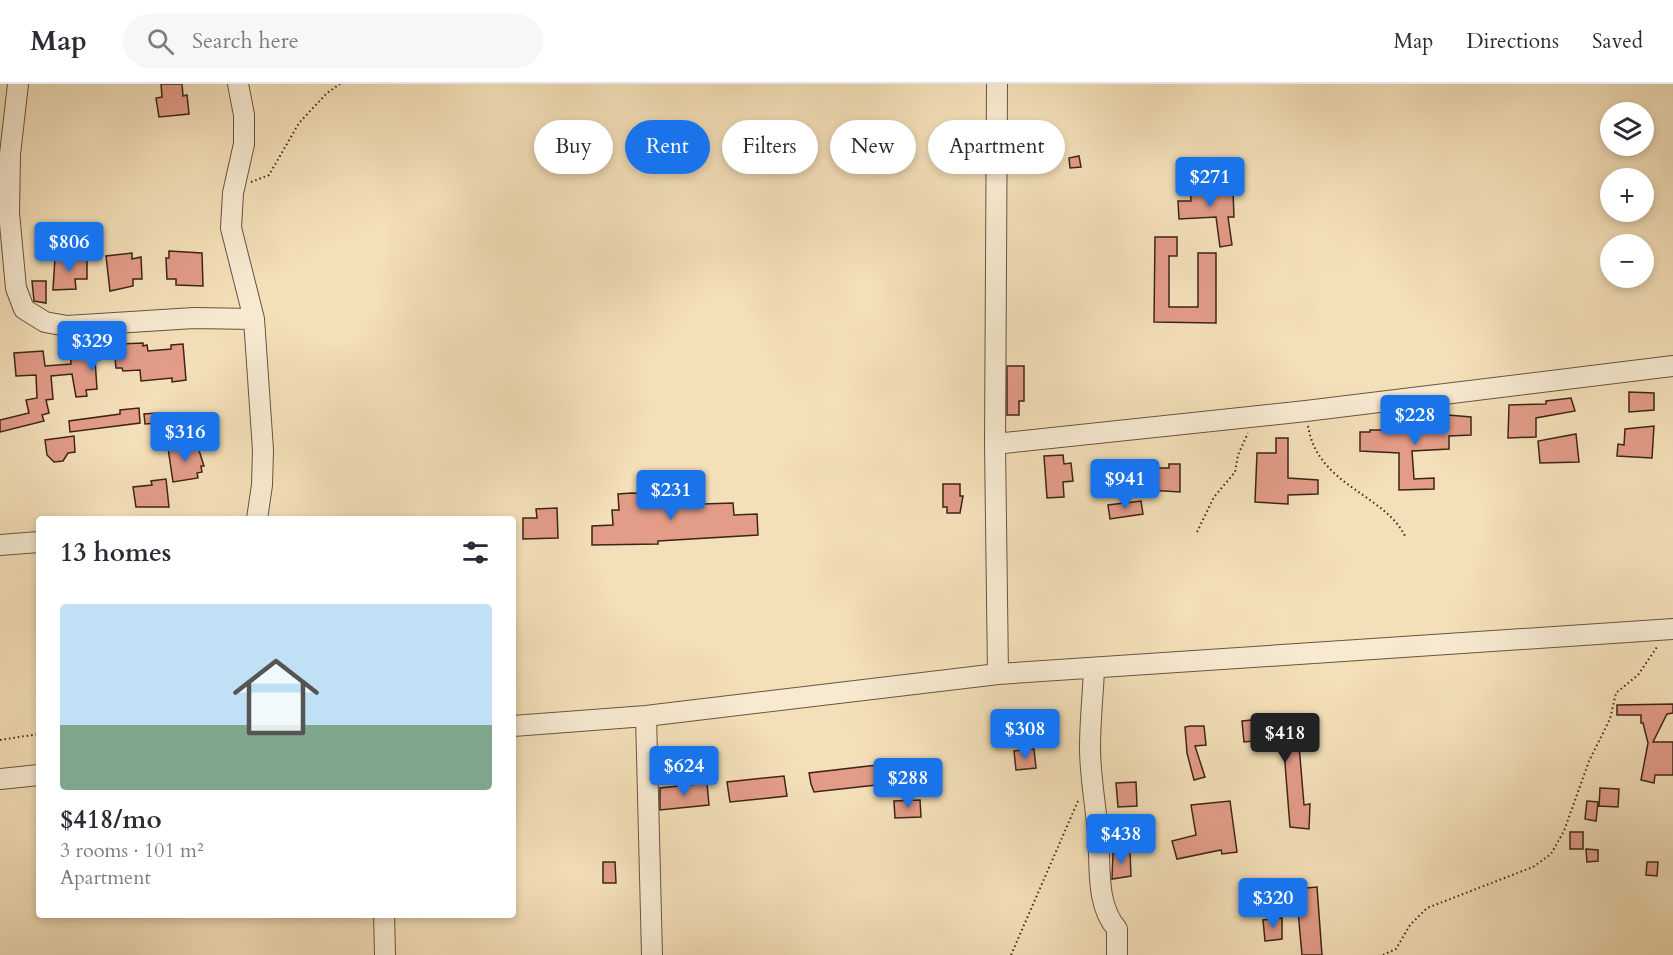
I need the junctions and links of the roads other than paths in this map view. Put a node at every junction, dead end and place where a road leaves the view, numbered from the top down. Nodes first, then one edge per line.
1 (18, 84) edge
2 (238, 84) edge
3 (997, 84) edge
4 (254, 319) junction
5 (1673, 366) edge
6 (995, 444) junction
7 (257, 516) edge
8 (36, 542) edge
9 (0, 545) edge
10 (1671, 630) edge
11 (1094, 669) junction
12 (998, 674) junction
13 (646, 716) junction
14 (516, 726) edge
15 (36, 775) edge
16 (0, 779) edge
17 (384, 918) edge
18 (385, 955) edge
19 (652, 955) edge
20 (1118, 955) edge

1 - 4 street
2 - 4 street
3 - 6 street
4 - 7 street
5 - 6 street
6 - 12 street
8 - 9 street
10 - 11 street
11 - 12 street
11 - 20 street
12 - 13 street
13 - 14 street
13 - 19 street
15 - 16 street
17 - 18 street

